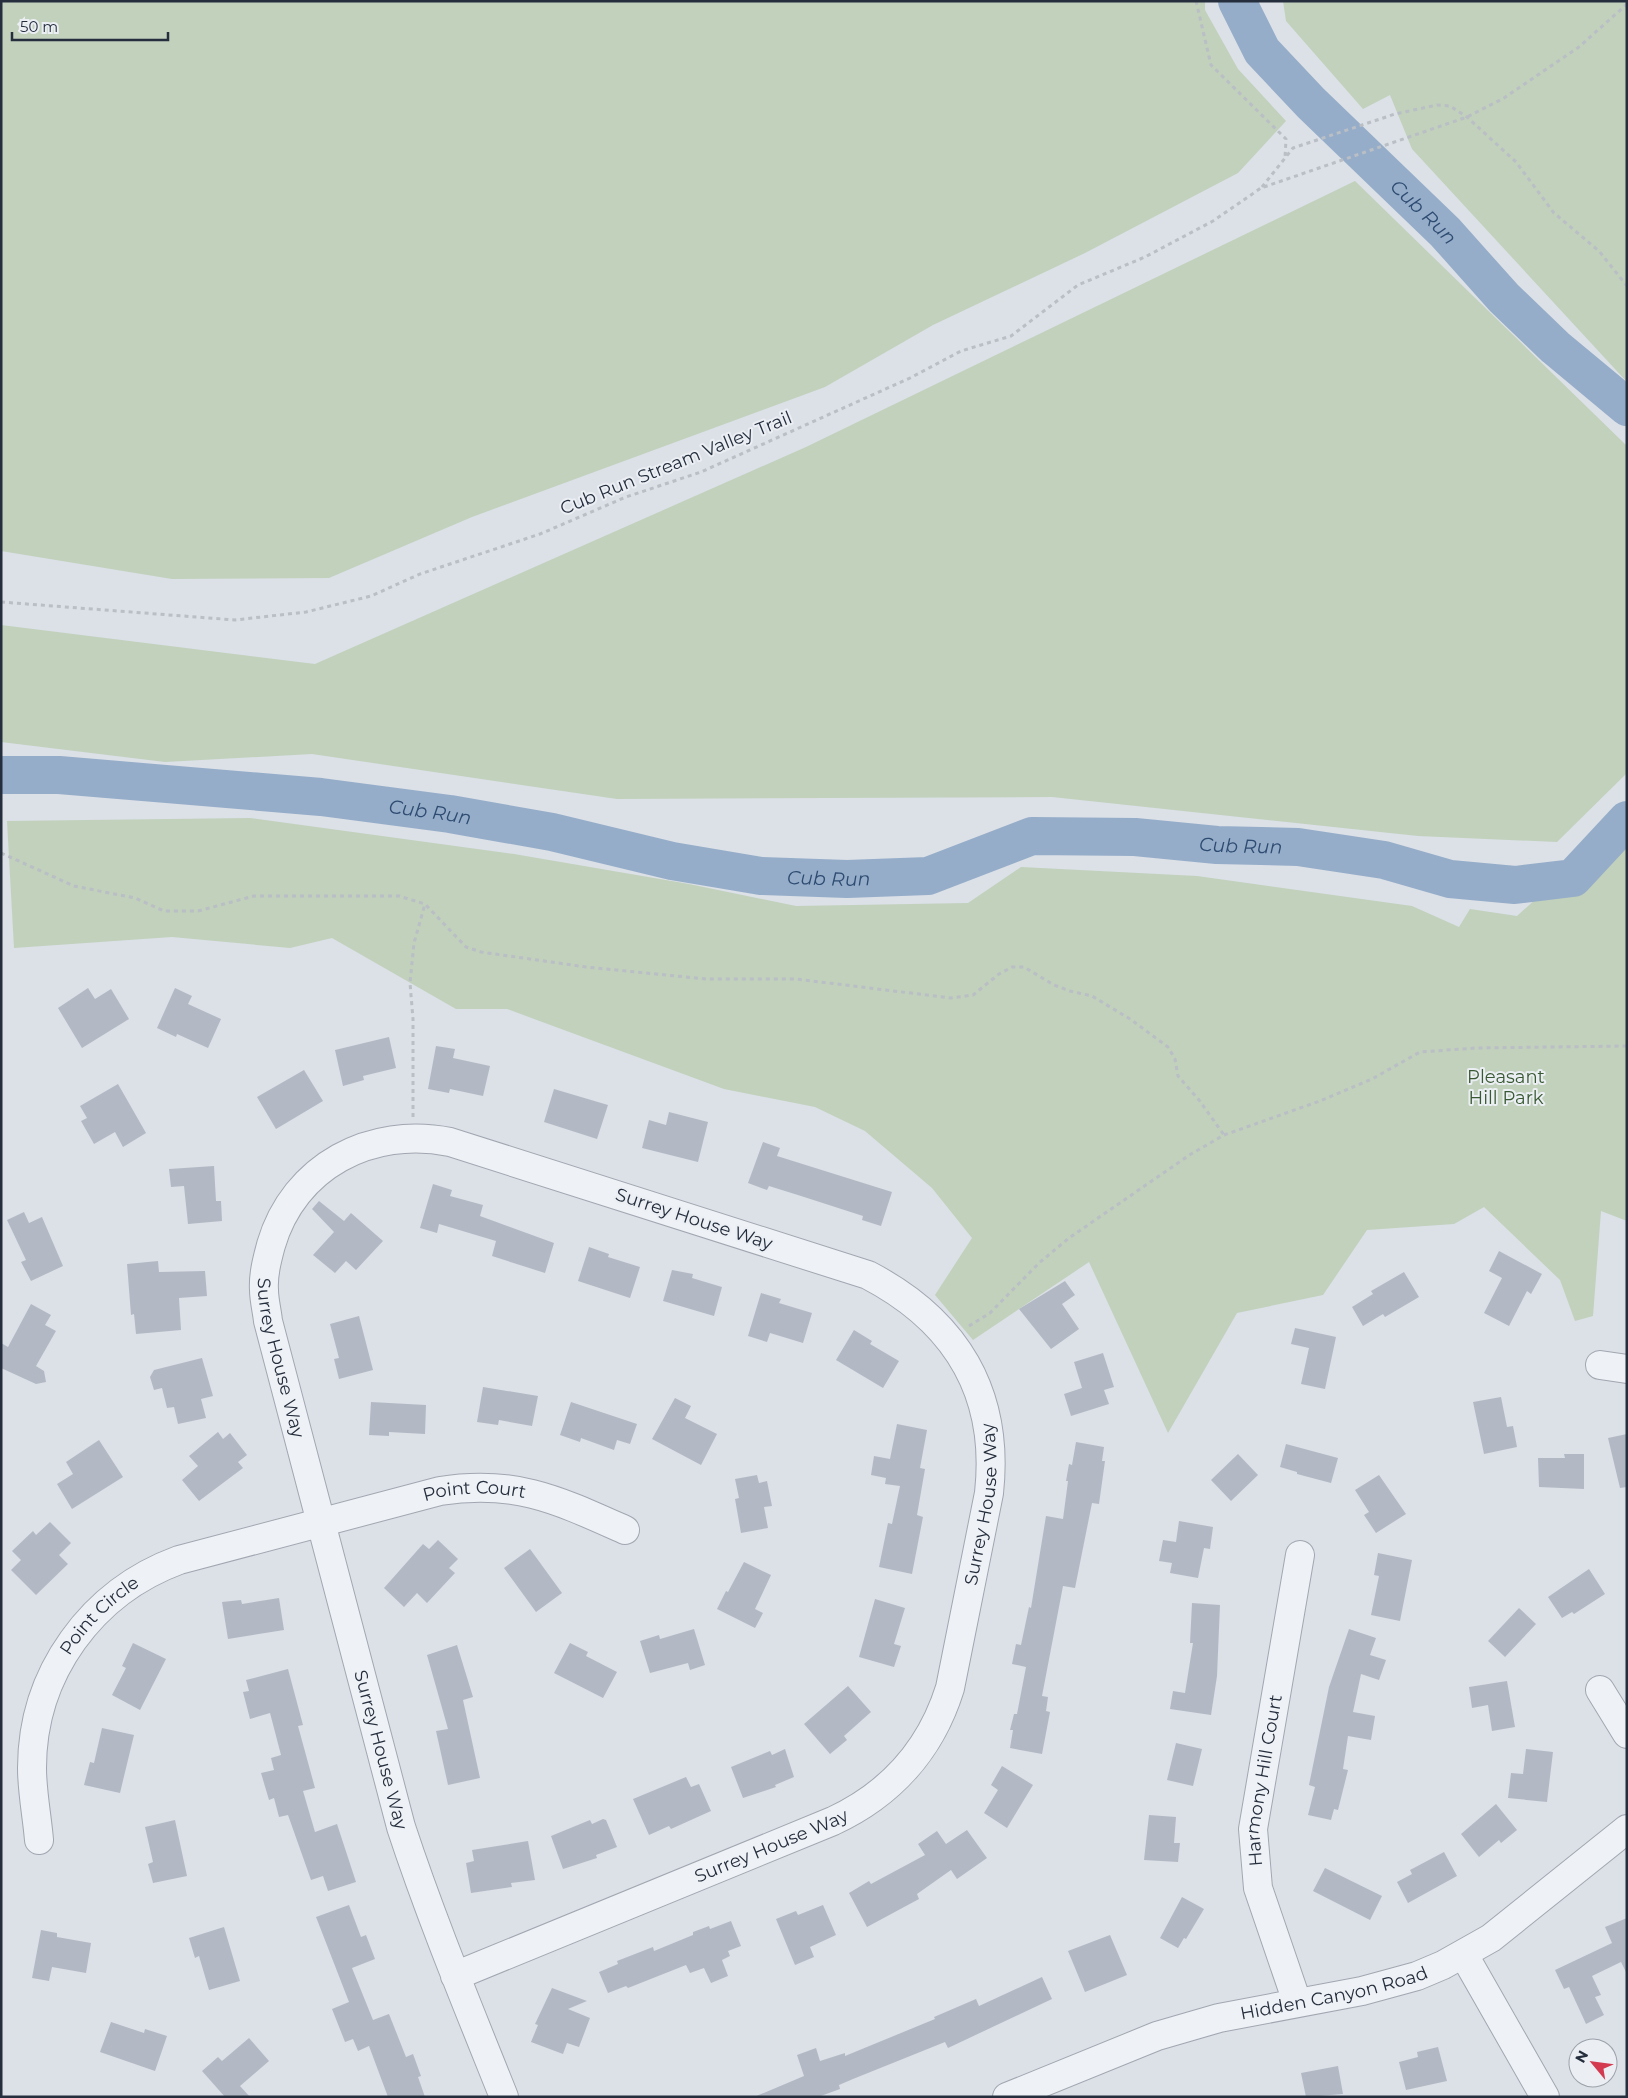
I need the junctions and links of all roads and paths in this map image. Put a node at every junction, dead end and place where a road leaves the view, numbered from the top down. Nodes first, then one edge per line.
1 (1196, 1) edge
2 (1627, 4) edge
3 (1467, 117) junction
4 (1285, 158) junction
5 (1261, 188) junction
6 (1627, 286) edge
7 (1, 602) edge
8 (1, 853) edge
9 (425, 904) junction
10 (1627, 1046) edge
11 (1224, 1135) junction
12 (413, 1138) junction
13 (951, 1340) junction
14 (1600, 1365) dead end
15 (1627, 1369) edge
16 (321, 1523) junction
17 (625, 1530) dead end
18 (1300, 1554) dead end
19 (1600, 1690) dead end
20 (1627, 1734) edge
21 (1627, 1829) edge
22 (39, 1840) dead end
23 (1464, 1955) junction
24 (455, 1976) junction
25 (1297, 2002) junction
26 (504, 2097) edge
27 (1007, 2097) edge
28 (1545, 2097) edge

1 - 4 path
2 - 3 path, Cub Run Stream Valley Trail
3 - 4 path
3 - 5 path, Cub Run Stream Valley Trail
3 - 6 path
4 - 5 path
5 - 7 path, Cub Run Stream Valley Trail
8 - 9 path
9 - 11 path
9 - 12 path
10 - 11 path
11 - 13 path
12 - 13 street, Surrey House Way
12 - 16 street, Surrey House Way
13 - 24 street, Surrey House Way
14 - 15 street
16 - 17 street, Point Court
16 - 22 street, Point Circle
16 - 24 street, Surrey House Way
18 - 25 street, Harmony Hill Court
19 - 20 street
21 - 23 street, Hidden Canyon Road
23 - 25 street, Hidden Canyon Road
23 - 28 street
24 - 26 street, Surrey House Way
25 - 27 street, Hidden Canyon Road

